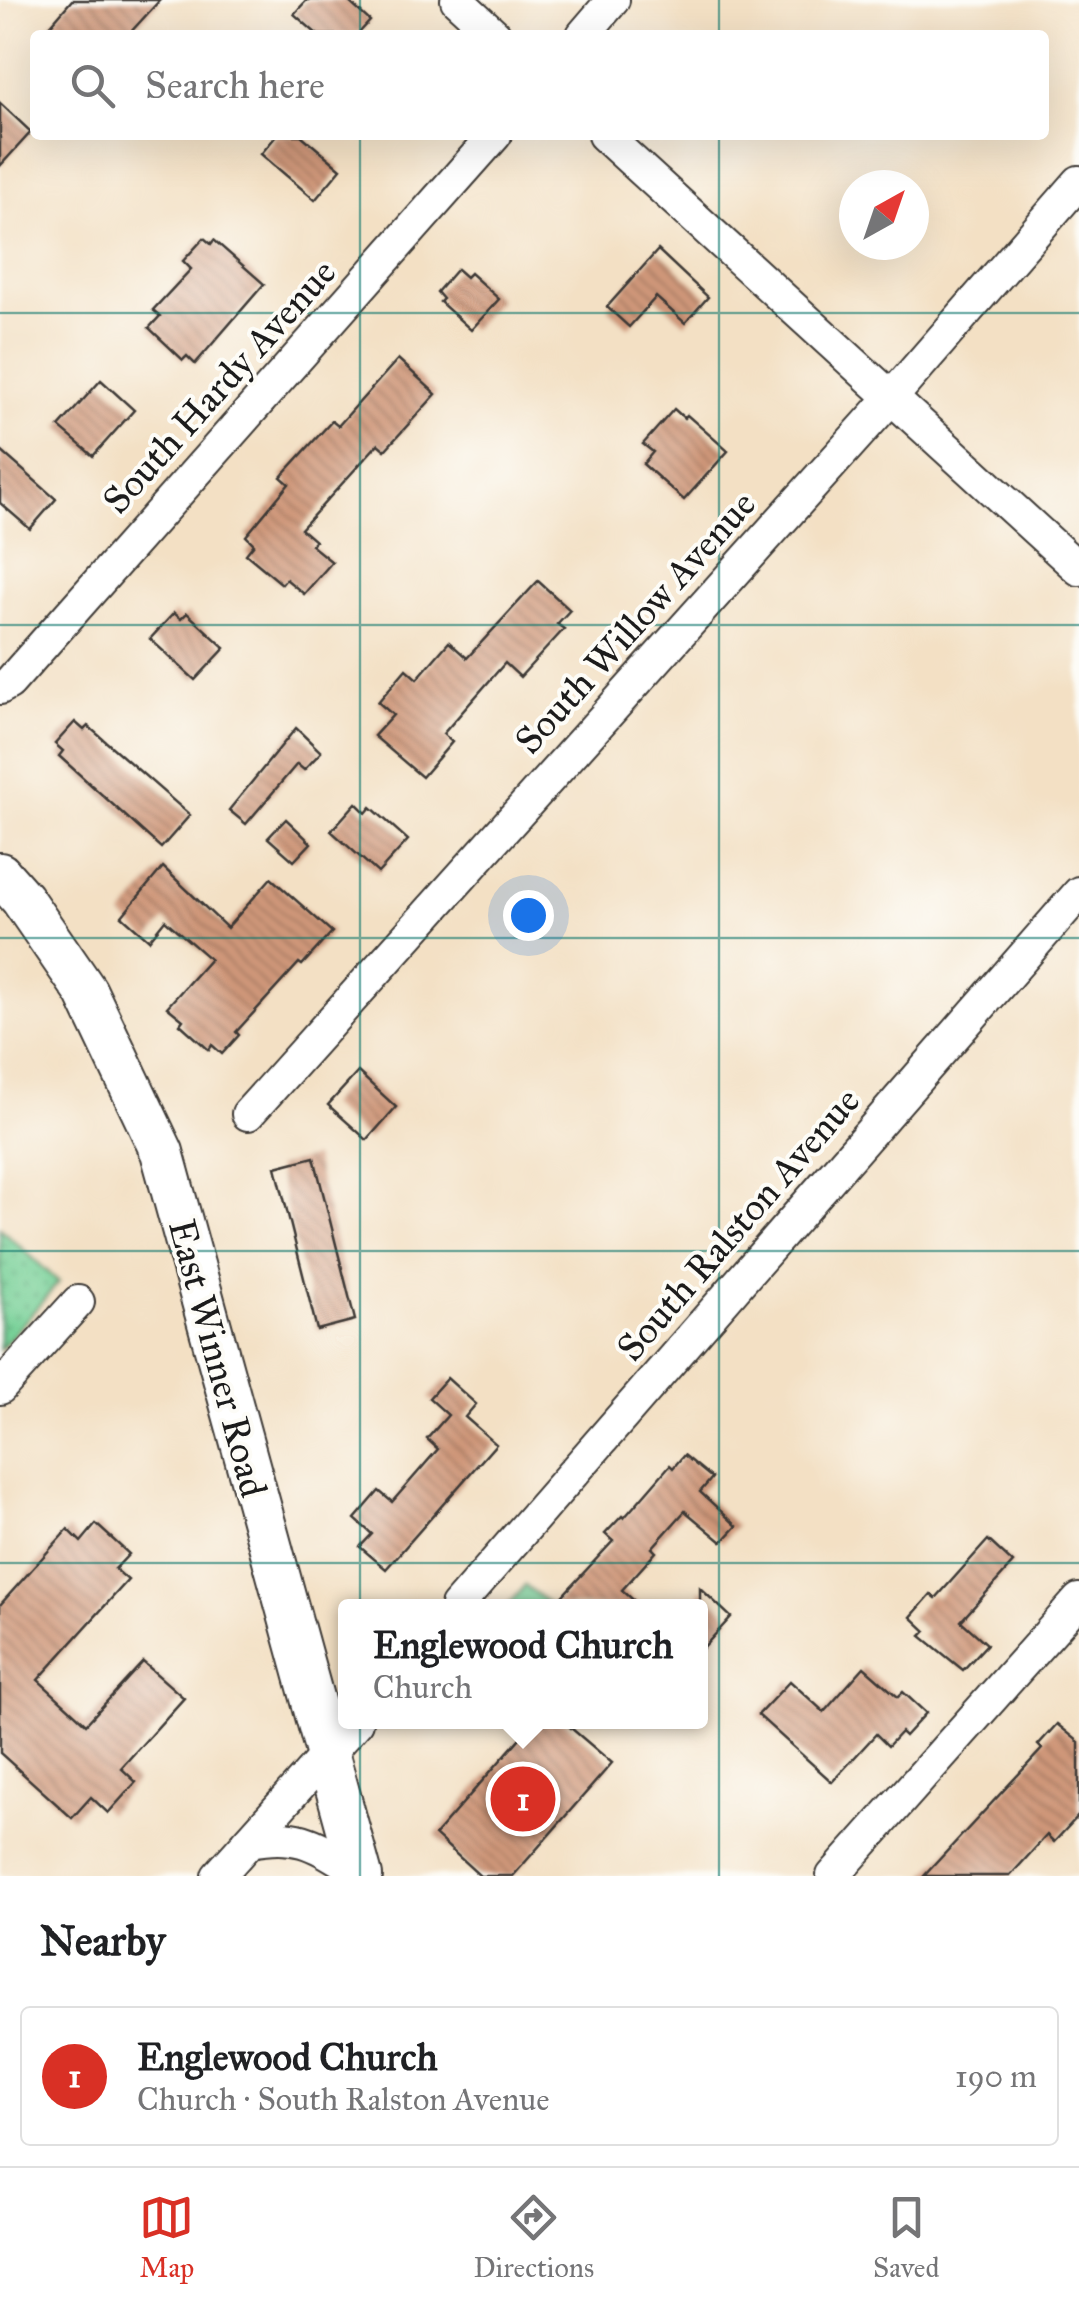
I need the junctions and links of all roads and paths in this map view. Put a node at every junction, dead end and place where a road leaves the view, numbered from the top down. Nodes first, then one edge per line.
1 (457, 0) edge
2 (614, 0) edge
3 (490, 30) edge
4 (587, 30) edge
5 (492, 140) edge
6 (609, 140) edge
7 (1079, 182) edge
8 (890, 398) junction
9 (1079, 569) edge
10 (0, 688) edge
11 (0, 874) edge
12 (1079, 893) edge
13 (248, 1114) dead end
14 (78, 1302) dead end
15 (0, 1388) edge
16 (463, 1599) edge
17 (1079, 1600) edge
18 (350, 1729) edge
19 (327, 1754) junction
20 (250, 1840) junction
21 (360, 1874) edge
22 (218, 1876) edge
23 (832, 1876) edge

1 - 3 street
2 - 4 street
5 - 10 street, South Hardy Avenue
6 - 8 street
7 - 8 street, South Willow Avenue
8 - 9 street
8 - 13 street, South Willow Avenue
11 - 19 street, East Winner Road
12 - 16 street, South Ralston Avenue
14 - 15 street
17 - 23 street
18 - 19 street
19 - 20 street
19 - 21 street, East Winner Road
20 - 21 street
20 - 22 street

